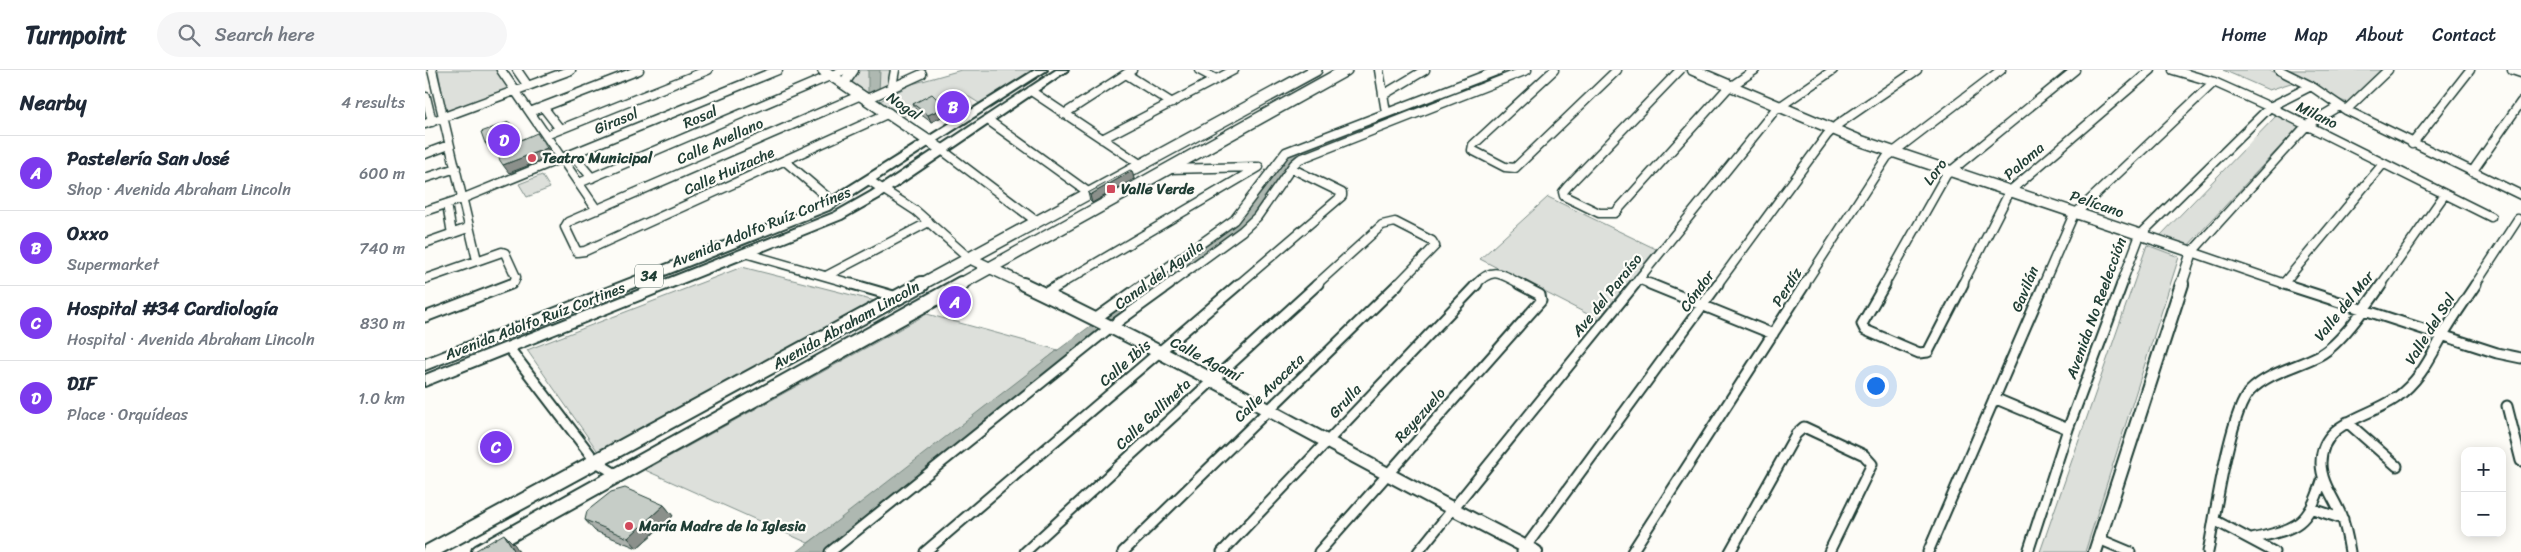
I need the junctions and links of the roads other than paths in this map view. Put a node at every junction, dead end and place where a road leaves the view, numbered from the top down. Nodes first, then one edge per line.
1 (432, 70) edge
2 (501, 70) edge
3 (517, 70) edge
4 (571, 70) edge
5 (639, 70) edge
6 (708, 70) edge
7 (778, 70) edge
8 (823, 70) edge
9 (845, 70) edge
10 (853, 70) edge
11 (895, 70) edge
12 (1042, 70) edge
13 (1063, 70) edge
14 (1199, 70) edge
15 (1234, 70) edge
16 (1316, 70) edge
17 (1346, 70) edge
18 (1379, 70) edge
19 (1425, 70) edge
20 (1499, 70) edge
21 (1527, 70) edge
22 (1554, 70) edge
23 (1617, 70) edge
24 (1680, 70) edge
25 (1693, 70) edge
26 (1755, 70) edge
27 (1833, 70) edge
28 (1917, 70) edge
29 (2001, 70) edge
30 (2075, 70) edge
31 (2151, 70) edge
32 (2173, 70) edge
33 (2279, 70) edge
34 (2388, 70) edge
35 (2470, 70) edge
36 (2512, 70) edge
37 (425, 72) edge
38 (1129, 72) edge
39 (2521, 73) edge
40 (922, 74) dead end
41 (833, 76) junction
42 (1216, 79) junction
43 (2214, 82) junction
44 (844, 84) junction
45 (528, 86) junction
46 (892, 86) junction
47 (1730, 86) junction
48 (2311, 86) junction
49 (515, 91) junction
50 (1031, 91) junction
51 (437, 93) junction
52 (1383, 94) junction
53 (425, 97) edge
54 (864, 97) junction
55 (1172, 102) junction
56 (2521, 102) edge
57 (543, 107) junction
58 (1778, 107) junction
59 (2270, 107) junction
60 (2343, 108) junction
61 (530, 112) junction
62 (1386, 112) junction
63 (889, 114) junction
64 (1065, 114) junction
65 (442, 118) junction
66 (988, 120) junction
67 (428, 123) edge
68 (2307, 125) junction
69 (560, 129) junction
70 (1832, 130) junction
71 (546, 135) junction
72 (1102, 139) junction
73 (930, 142) junction
74 (2412, 144) junction
75 (449, 145) junction
76 (942, 150) junction
77 (1892, 152) junction
78 (425, 154) edge
79 (572, 154) junction
80 (562, 158) junction
81 (785, 161) junction
82 (1140, 164) junction
83 (2383, 164) junction
84 (1259, 167) junction
85 (1274, 167) junction
86 (456, 168) junction
87 (1291, 168) junction
88 (1167, 169) junction
89 (1949, 172) junction
90 (2471, 172) junction
91 (425, 178) edge
92 (592, 178) junction
93 (870, 180) junction
94 (579, 183) junction
95 (884, 189) junction
96 (2010, 191) junction
97 (1088, 192) junction
98 (2445, 194) junction
99 (2521, 195) edge
100 (464, 198) junction
101 (834, 203) junction
102 (447, 204) junction
103 (597, 210) junction
104 (425, 211) edge
105 (2075, 212) junction
106 (2491, 217) dead end
107 (1035, 221) junction
108 (1391, 221) joint
109 (929, 222) junction
110 (2515, 224) dead end
111 (565, 226) joint
112 (468, 228) junction
113 (452, 234) junction
114 (2141, 235) junction
115 (425, 243) edge
116 (745, 252) junction
117 (2193, 252) junction
118 (969, 258) junction
119 (477, 260) junction
120 (990, 268) junction
121 (1491, 272) joint
122 (826, 276) junction
123 (425, 278) edge
124 (1638, 279) junction
125 (2283, 284) junction
126 (1044, 294) junction
127 (897, 297) junction
128 (585, 302) junction
129 (1703, 305) junction
130 (2363, 311) junction
131 (425, 317) edge
132 (1104, 322) junction
133 (1773, 334) junction
134 (2443, 335) junction
135 (509, 348) junction
136 (1159, 352) junction
137 (2497, 353) junction
138 (1925, 354) joint
139 (2521, 358) edge
140 (2521, 364) edge
141 (425, 365) edge
142 (1212, 380) junction
143 (425, 381) edge
144 (1994, 398) junction
145 (2507, 406) dead end
146 (1267, 411) junction
147 (2347, 422) junction
148 (2068, 429) junction
149 (1327, 442) junction
150 (2521, 461) edge
151 (596, 462) junction
152 (2397, 466) dead end
153 (616, 474) junction
154 (1387, 475) junction
155 (2322, 481) junction
156 (1451, 509) junction
157 (2313, 510) junction
158 (2343, 519) junction
159 (2215, 520) junction
160 (2099, 539) junction
161 (2252, 539) junction
162 (1528, 550) edge
163 (429, 552) edge
164 (479, 552) edge
165 (830, 552) edge
166 (925, 552) edge
167 (1025, 552) edge
168 (1123, 552) edge
169 (1222, 552) edge
170 (1319, 552) edge
171 (1418, 552) edge
172 (1632, 552) edge
173 (1730, 552) edge
174 (1829, 552) edge
175 (1928, 552) edge
176 (2028, 552) edge
177 (2095, 552) edge
178 (2130, 552) edge
179 (2208, 552) edge
180 (2274, 552) edge
181 (2349, 552) edge

1 - 37 street
1 - 51 street
2 - 49 street
3 - 45 street
4 - 45 street
5 - 57 street
6 - 69 street
7 - 79 street, Girasol
8 - 41 street, Nogal
9 - 41 street, Rosal
10 - 44 street
11 - 46 street
12 - 73 main road, Avenida Adolfo Ruíz Cortines / 34
13 - 50 main road, 34
14 - 42 street
15 - 42 street
16 - 82 main road, Avenida Abraham Lincoln
17 - 88 main road
18 - 52 street
19 - 52 street
20 - 62 street
21 - 87 street, Canal del Aguila
22 - 23 street
24 - 47 street
25 - 47 street, Pelícano
26 - 47 street
27 - 58 street, Ave del Paraíso
28 - 70 street, Cóndor
29 - 77 street, Perdíz
30 - 89 street, Loro
31 - 96 street, Paloma
32 - 43 street, Milano
33 - 48 street
34 - 60 street
35 - 74 street
36 - 39 street
38 - 55 street
38 - 64 street
40 - 46 street, Calle Avellano
41 - 44 street, Nogal
41 - 92 street, Rosal
42 - 55 street
43 - 59 street, Milano
43 - 105 street, Gavilán
44 - 54 street, Nogal
45 - 49 street
46 - 54 street, Calle Avellano
47 - 58 street, Pelícano
48 - 59 street, Avenida No Reelección
48 - 60 street
49 - 61 street
49 - 65 street
50 - 64 street
50 - 66 main road, 34
51 - 53 street
51 - 65 street
52 - 62 street
53 - 67 street
54 - 63 street, Nogal
54 - 103 street, Calle Avellano
55 - 72 street
56 - 90 street
57 - 61 street
57 - 69 street
58 - 70 street, Pelícano
58 - 124 street, Ave del Paraíso
59 - 68 street, Milano
59 - 114 street, Avenida No Reelección
60 - 68 street
60 - 74 street
61 - 71 street
62 - 85 street
63 - 73 street, Nogal
63 - 81 street, Calle Huizache
64 - 72 street
65 - 67 street
65 - 75 street
66 - 76 main road, 34
66 - 97 street
68 - 83 street, Milano
68 - 117 street
69 - 71 street
70 - 77 street, Pelícano
70 - 129 street, Cóndor
71 - 80 street
72 - 82 street
73 - 76 street, Nogal
73 - 93 main road, Avenida Adolfo Ruíz Cortines / 34
74 - 90 street
75 - 78 street
75 - 86 street
76 - 95 main road, 34
76 - 107 street
77 - 89 street, Pelícano
77 - 133 street, Perdíz
79 - 80 street, Girasol
79 - 92 street
80 - 94 street
80 - 100 street, Girasol
81 - 101 street
81 - 111 street, Calle Huizache
82 - 97 main road, Avenida Abraham Lincoln
83 - 98 street, Milano
83 - 125 street
84 - 85 street
84 - 88 street
84 - 126 street
85 - 132 street
86 - 91 street
86 - 100 street
87 - 132 street, Canal del Aguila
87 - 136 street, Calle Ibis
88 - 120 main road
89 - 96 street, Pelícano
89 - 138 street, Loro
90 - 99 street
92 - 94 street, Rosal
93 - 95 street, Calle Agamí
93 - 101 main road, Avenida Adolfo Ruíz Cortines / 34
94 - 103 street
95 - 109 street, Calle Agamí
95 - 116 main road, Avenida Adolfo Ruíz Cortínes / 34
96 - 105 street, Pelícano
96 - 138 street, Paloma
97 - 107 main road, Avenida Abraham Lincoln
98 - 106 street, Milano
98 - 130 street, Valle del Mar
100 - 102 street, Girasol
100 - 112 street
101 - 128 main road, Avenida Adolfo Ruíz Cortines / 34
102 - 104 street, Girasol
102 - 113 street
103 - 111 street, Calle Avellano
105 - 114 street, Pelícano
105 - 144 street, Gavilán
107 - 118 main road, Avenida Abraham Lincoln
108 - 142 street, Calle Gallineta
108 - 146 street, Calle Avoceta
109 - 118 street, Calle Agamí
109 - 122 street
110 - 134 street, Valle del Sol
112 - 113 street
112 - 119 street
113 - 115 street
114 - 117 street, Pelícano
114 - 148 street, Avenida No Reelección
116 - 122 street
116 - 135 main road, Avenida Adolfo Ruíz Cortínes / 34
117 - 125 street, Pelícano
117 - 160 street
118 - 120 street, Calle Agamí
118 - 127 main road, Avenida Abraham Lincoln
119 - 123 street
119 - 131 street
120 - 126 street, Calle Agamí
120 - 153 main road
121 - 149 street, Grulla
121 - 154 street, Reyezuelo
122 - 127 street
124 - 129 street
124 - 156 street, Ave del Paraíso
125 - 130 street, Pelícano
126 - 132 street, Calle Agamí
127 - 151 main road, Avenida Abraham Lincoln
128 - 135 main road
128 - 141 main road, Avenida Adolfo Ruíz Cortines / 34
129 - 133 street
129 - 162 street, Cóndor
130 - 134 street, Pelícano
130 - 159 street, Valle del Mar
132 - 136 street, Calle Agamí
132 - 165 street, Canal del Aguila
133 - 172 street, Perdíz
134 - 137 street, Pelícano
134 - 147 street, Valle del Sol
135 - 143 main road, Avenida Adolfo Ruíz Cortines / 34
135 - 151 street
136 - 142 street, Calle Agamí
136 - 166 street, Calle Ibis
137 - 139 street, Pelícano
137 - 140 street, Pelícano
142 - 146 street, Calle Agamí
142 - 167 street, Calle Gallineta
144 - 148 street
144 - 175 street, Gavilán
145 - 150 street
146 - 149 street, Calle Agamí
146 - 168 street, Calle Avoceta
147 - 152 street
147 - 155 street, Valle del Sol
148 - 176 street, Avenida No Reelección
149 - 154 street, Calle Agamí
149 - 169 street, Grulla
151 - 153 street
151 - 163 main road, Avenida Abraham Lincoln
153 - 164 main road
154 - 156 street, Calle Agamí
154 - 170 street, Reyezuelo
155 - 157 street
155 - 158 street, Valle del Sol
156 - 162 street, Calle Agamí
156 - 171 street, Ave del Paraíso
157 - 158 street
157 - 161 street
158 - 181 street, Valle del Sol
159 - 161 street
159 - 179 street, Valle del Mar
160 - 177 street
160 - 178 street
161 - 180 street
173 - 174 street

